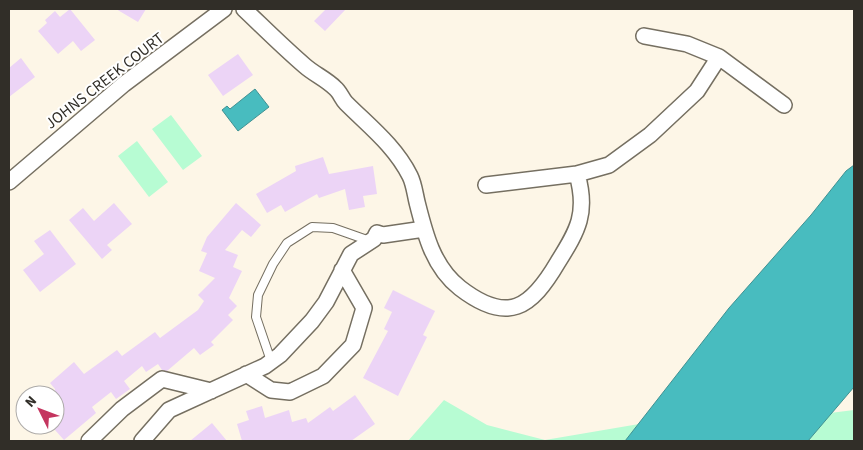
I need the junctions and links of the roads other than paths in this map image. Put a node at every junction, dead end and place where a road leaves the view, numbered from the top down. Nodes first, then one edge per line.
1 (224, 9) edge
2 (244, 9) edge
3 (644, 36) dead end
4 (719, 57) junction
5 (784, 105) dead end
6 (577, 174) junction
7 (9, 182) edge
8 (486, 185) dead end
9 (424, 229) junction
10 (370, 240) junction
11 (342, 270) junction
12 (271, 361) junction
13 (246, 374) junction
14 (210, 391) junction
15 (89, 441) edge
16 (142, 441) edge

1 - 7 street, JOHNS CREEK COURT
2 - 9 street
3 - 4 street
4 - 5 street
4 - 6 street
6 - 8 street
6 - 9 street
9 - 10 street
10 - 11 street
10 - 12 lane
11 - 12 street
11 - 13 street
12 - 13 street
13 - 14 street
14 - 15 street
14 - 16 street

